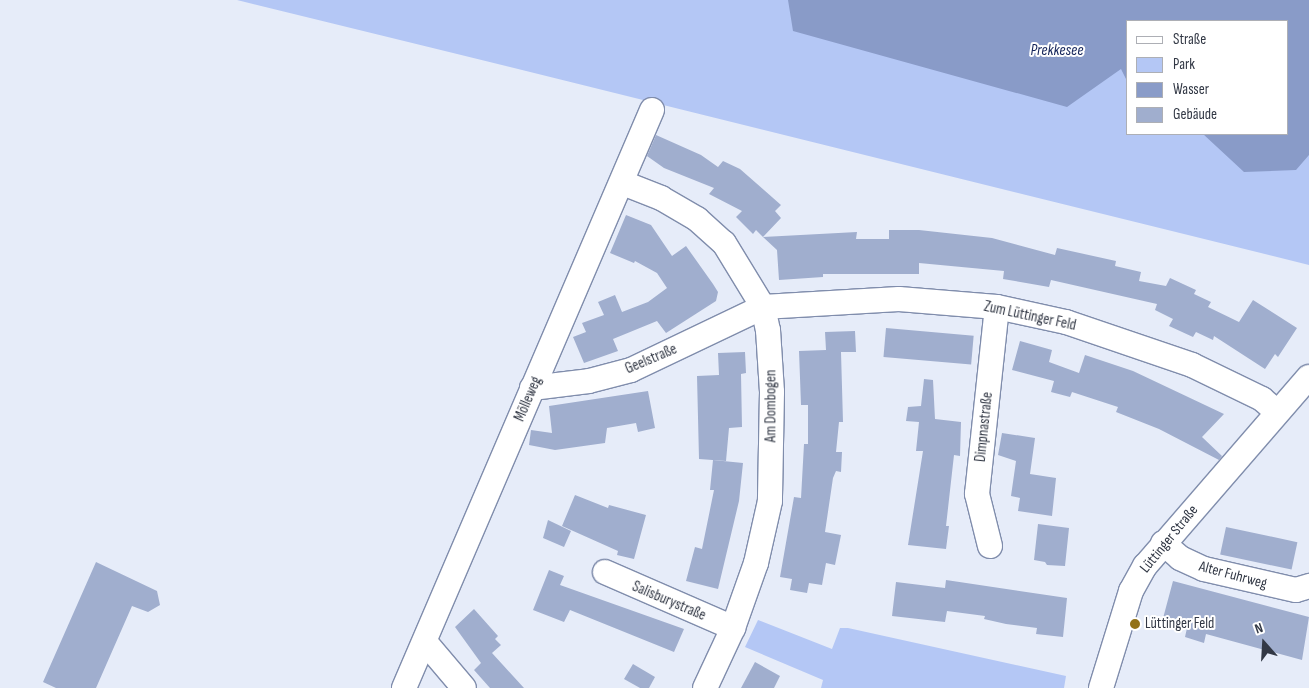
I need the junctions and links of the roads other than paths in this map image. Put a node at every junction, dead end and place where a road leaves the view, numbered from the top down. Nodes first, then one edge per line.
1 (652, 110) dead end
2 (623, 183) junction
3 (763, 307) junction
4 (997, 307) junction
5 (1309, 378) edge
6 (532, 388) junction
7 (1277, 412) junction
8 (1162, 543) junction
9 (990, 546) dead end
10 (605, 572) dead end
11 (1309, 586) edge
12 (733, 628) junction
13 (424, 642) junction
14 (404, 688) edge
15 (464, 688) edge
16 (705, 688) edge
17 (1102, 688) edge

1 - 2 street, Mölleweg
2 - 3 street, Am Dombogen
2 - 6 street, Mölleweg
3 - 4 street, Zum Lüttinger Feld
3 - 6 street, Geelstraße
3 - 12 street, Am Dombogen
4 - 7 street, Zum Lüttinger Feld
4 - 9 street, Dimpnastraße
5 - 7 street, Lüttinger Straße
6 - 13 street, Mölleweg
7 - 8 street, Lüttinger Straße
8 - 11 street, Alter Fuhrweg
8 - 17 street, Lüttinger Straße
10 - 12 street, Salisburystraße
12 - 16 street, Am Dombogen
13 - 14 street, Mölleweg
13 - 15 street

